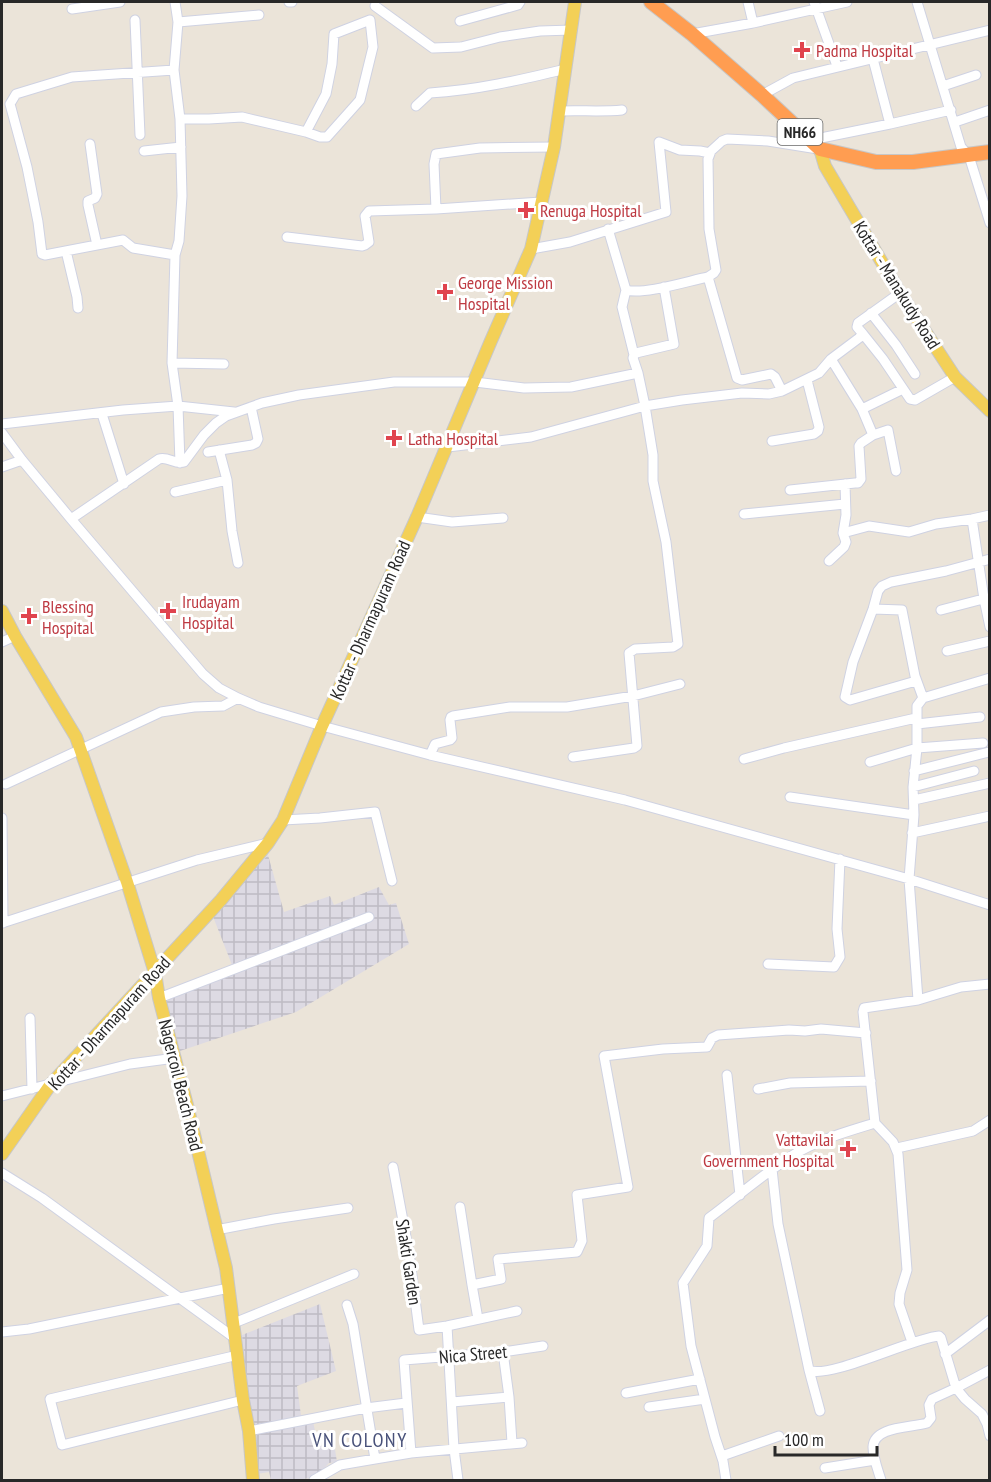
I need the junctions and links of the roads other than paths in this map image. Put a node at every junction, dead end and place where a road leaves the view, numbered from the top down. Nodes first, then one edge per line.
1 (120, 2) edge
2 (175, 2) edge
3 (520, 2) edge
4 (575, 2) edge
5 (651, 2) edge
6 (748, 2) edge
7 (847, 2) edge
8 (917, 2) edge
9 (375, 4) edge
10 (815, 5) edge
11 (72, 9) dead end
12 (259, 15) dead end
13 (135, 20) dead end
14 (370, 20) junction
15 (460, 21) dead end
16 (178, 22) junction
17 (753, 23) junction
18 (572, 30) junction
19 (990, 30) edge
20 (693, 34) junction
21 (930, 45) junction
22 (873, 59) junction
23 (837, 66) junction
24 (174, 69) junction
25 (566, 69) junction
26 (137, 73) junction
27 (976, 75) dead end
28 (943, 86) junction
29 (762, 95) junction
30 (416, 106) dead end
31 (622, 110) dead end
32 (951, 110) junction
33 (990, 110) edge
34 (559, 111) junction
35 (180, 119) junction
36 (955, 122) junction
37 (890, 124) junction
38 (306, 132) junction
39 (140, 135) dead end
40 (90, 144) dead end
41 (815, 144) junction
42 (181, 147) junction
43 (554, 147) junction
44 (144, 151) dead end
45 (990, 152) edge
46 (710, 153) junction
47 (969, 156) junction
48 (542, 202) junction
49 (436, 209) junction
50 (990, 222) edge
51 (608, 229) junction
52 (287, 237) dead end
53 (97, 245) junction
54 (531, 249) junction
55 (66, 252) junction
56 (176, 255) junction
57 (708, 277) junction
58 (664, 287) junction
59 (626, 290) junction
60 (900, 293) junction
61 (78, 308) dead end
62 (871, 314) junction
63 (862, 334) junction
64 (633, 355) junction
65 (831, 359) junction
66 (172, 363) junction
67 (224, 364) dead end
68 (638, 373) junction
69 (915, 374) dead end
70 (955, 377) junction
71 (807, 380) junction
72 (475, 382) junction
73 (903, 389) junction
74 (782, 391) junction
75 (178, 406) junction
76 (645, 406) junction
77 (251, 407) junction
78 (862, 409) junction
79 (990, 411) edge
80 (236, 412) junction
81 (102, 414) junction
82 (2, 424) edge
83 (2, 433) edge
84 (873, 435) junction
85 (772, 441) dead end
86 (448, 447) junction
87 (219, 450) junction
88 (208, 452) dead end
89 (21, 460) junction
90 (180, 463) junction
91 (2, 466) edge
92 (896, 471) dead end
93 (227, 480) junction
94 (124, 484) junction
95 (845, 484) junction
96 (790, 490) dead end
97 (175, 492) dead end
98 (845, 504) junction
99 (744, 514) dead end
100 (990, 515) edge
101 (417, 517) junction
102 (503, 518) dead end
103 (71, 519) junction
104 (972, 519) junction
105 (843, 533) junction
106 (990, 559) edge
107 (829, 561) dead end
108 (979, 561) junction
109 (238, 563) dead end
110 (987, 598) edge
111 (873, 609) junction
112 (941, 610) dead end
113 (2, 611) edge
114 (990, 627) edge
115 (15, 636) junction
116 (990, 641) edge
117 (2, 642) edge
118 (948, 651) dead end
119 (990, 678) edge
120 (916, 681) junction
121 (681, 684) dead end
122 (633, 696) junction
123 (238, 698) junction
124 (923, 698) junction
125 (980, 717) dead end
126 (917, 721) junction
127 (322, 726) junction
128 (983, 744) dead end
129 (917, 748) junction
130 (80, 751) junction
131 (989, 752) edge
132 (430, 755) junction
133 (573, 757) dead end
134 (744, 759) dead end
135 (870, 762) dead end
136 (914, 771) junction
137 (974, 771) dead end
138 (990, 783) edge
139 (6, 784) dead end
140 (913, 787) junction
141 (790, 797) dead end
142 (914, 800) junction
143 (914, 815) junction
144 (990, 816) edge
145 (2, 818) edge
146 (283, 820) junction
147 (912, 833) junction
148 (268, 843) junction
149 (840, 859) junction
150 (909, 879) junction
151 (392, 880) dead end
152 (127, 882) junction
153 (990, 905) edge
154 (369, 917) dead end
155 (2, 923) edge
156 (768, 963) dead end
157 (154, 973) junction
158 (990, 984) edge
159 (159, 998) junction
160 (918, 1000) junction
161 (30, 1018) dead end
162 (866, 1033) junction
163 (175, 1058) junction
164 (727, 1075) dead end
165 (871, 1081) junction
166 (51, 1084) junction
167 (32, 1089) junction
168 (758, 1089) dead end
169 (2, 1096) edge
170 (990, 1120) edge
171 (875, 1123) junction
172 (897, 1148) junction
173 (2, 1154) edge
174 (393, 1167) dead end
175 (772, 1169) junction
176 (2, 1173) edge
177 (740, 1195) junction
178 (460, 1207) dead end
179 (348, 1208) dead end
180 (216, 1230) junction
181 (354, 1274) dead end
182 (472, 1285) junction
183 (228, 1288) junction
184 (181, 1298) junction
185 (347, 1305) dead end
186 (517, 1311) dead end
187 (478, 1319) junction
188 (990, 1320) edge
189 (234, 1323) junction
190 (447, 1326) junction
191 (2, 1332) edge
192 (236, 1339) junction
193 (912, 1342) junction
194 (543, 1346) dead end
195 (503, 1352) junction
196 (945, 1354) junction
197 (238, 1355) junction
198 (449, 1356) junction
199 (809, 1370) junction
200 (990, 1370) edge
201 (700, 1379) junction
202 (956, 1388) junction
203 (626, 1393) dead end
204 (509, 1397) junction
205 (705, 1399) junction
206 (243, 1400) junction
207 (452, 1402) junction
208 (406, 1403) junction
209 (649, 1407) dead end
210 (366, 1408) junction
211 (820, 1412) dead end
212 (249, 1431) junction
213 (990, 1436) edge
214 (779, 1437) dead end
215 (454, 1449) junction
216 (411, 1453) junction
217 (722, 1456) junction
218 (375, 1459) junction
219 (875, 1460) junction
220 (825, 1468) dead end
221 (253, 1480) edge
222 (314, 1480) edge
223 (458, 1480) edge
224 (726, 1480) edge
225 (881, 1480) edge

1 - 11 street
2 - 16 street
3 - 15 street
4 - 18 main road, Kottar - Dharmapuram Road
5 - 20 highway, NH66
6 - 17 street
7 - 10 street
8 - 21 street
9 - 14 street
9 - 18 street
10 - 17 street
10 - 23 street
12 - 16 street
13 - 26 street
14 - 38 street
14 - 38 street
16 - 24 street
17 - 20 street
18 - 25 main road, Kottar - Dharmapuram Road
19 - 21 street
20 - 29 highway, NH66
21 - 22 street
21 - 28 street
22 - 23 street
22 - 37 street
23 - 29 street
24 - 26 street
24 - 35 street
25 - 30 street
25 - 34 main road, Kottar - Dharmapuram Road
26 - 39 street
26 - 55 street
27 - 28 street
28 - 32 street
29 - 41 highway, NH66
31 - 34 street
32 - 36 street
32 - 37 street
33 - 36 street
34 - 43 main road, Kottar - Dharmapuram Road
35 - 38 street
35 - 42 street
36 - 47 street
37 - 41 street
40 - 53 street
41 - 46 street
41 - 47 highway, NH66
41 - 60 main road, Kottar - Manakudy Road
42 - 44 street
42 - 56 street
43 - 48 main road, Kottar - Dharmapuram Road
43 - 49 street
45 - 47 highway, NH66
46 - 51 street
46 - 57 street
47 - 50 street
48 - 49 street
48 - 54 main road, Kottar - Dharmapuram Road
49 - 52 street
51 - 54 street
51 - 59 street
53 - 55 street
53 - 56 street
54 - 72 main road, Kottar - Dharmapuram Road
55 - 61 street
56 - 66 street
57 - 58 street
57 - 74 street
58 - 59 street
58 - 64 street
59 - 64 street
60 - 62 street
60 - 70 main road, Kottar - Manakudy Road
62 - 63 street
62 - 69 street
63 - 65 street
63 - 73 street
64 - 68 street
65 - 71 street
65 - 78 street
66 - 67 street
66 - 75 street
68 - 72 street
68 - 76 street
70 - 73 street
70 - 79 main road, Kottar - Manakudy Road
71 - 74 street
71 - 85 street
72 - 77 street
72 - 86 main road, Kottar - Dharmapuram Road
73 - 78 street
74 - 76 street
75 - 80 street
75 - 81 street
75 - 90 street
76 - 86 street
76 - 122 street
77 - 80 street
77 - 87 street
78 - 84 street
80 - 90 street
81 - 82 street
81 - 94 street
83 - 89 street
84 - 92 street
84 - 95 street
86 - 101 main road, Kottar - Dharmapuram Road
87 - 88 street
87 - 93 street
89 - 91 street
89 - 103 street
90 - 94 street
93 - 97 street
93 - 109 street
94 - 103 street
95 - 96 street
95 - 98 street
98 - 99 street
98 - 105 street
100 - 104 street
101 - 102 street
101 - 127 main road, Kottar - Dharmapuram Road
103 - 123 street
104 - 105 street
104 - 108 street
105 - 107 street
106 - 108 street
108 - 110 street
108 - 111 street
110 - 112 street
110 - 114 street
111 - 120 street
111 - 120 street
113 - 115 main road, Nagercoil Beach Road
115 - 117 street
115 - 130 main road, Nagercoil Beach Road
116 - 118 street
119 - 124 street
120 - 124 street
121 - 122 street
122 - 132 street
122 - 133 street
123 - 127 street
123 - 130 street
124 - 126 street
125 - 126 street
126 - 129 street
126 - 134 street
127 - 132 street
127 - 146 main road, Kottar - Dharmapuram Road
128 - 129 street
129 - 135 street
129 - 136 street
130 - 139 street
130 - 152 main road, Nagercoil Beach Road
131 - 136 street
132 - 149 street
136 - 140 street
137 - 140 street
138 - 142 street
140 - 142 street
141 - 143 street
142 - 143 street
143 - 147 street
144 - 147 street
145 - 155 street
146 - 148 main road, Kottar - Dharmapuram Road
146 - 151 street
147 - 150 street
148 - 152 street
148 - 157 main road, Kottar - Dharmapuram Road
149 - 150 street
149 - 156 street
150 - 153 street
150 - 160 street
152 - 155 street
152 - 157 main road, Nagercoil Beach Road
154 - 159 street
157 - 159 main road, Nagercoil Beach Road
157 - 166 main road, Kottar - Dharmapuram Road
158 - 160 street
159 - 163 main road, Nagercoil Beach Road
160 - 162 street
161 - 167 street
162 - 165 street
162 - 182 street
163 - 166 street
163 - 180 main road, Nagercoil Beach Road
164 - 177 street
165 - 168 street
165 - 171 street
166 - 167 street
166 - 173 main road, Kottar - Dharmapuram Road
167 - 169 street
170 - 172 street
171 - 172 street
171 - 175 street
172 - 193 street
174 - 190 street, Shakti Garden
175 - 177 street
175 - 199 street
176 - 184 street
177 - 201 street
178 - 182 street
179 - 180 street
180 - 183 main road, Nagercoil Beach Road
181 - 189 street
182 - 187 street
183 - 184 street
183 - 189 main road, Nagercoil Beach Road
184 - 191 street
184 - 192 street
185 - 210 street
186 - 187 street
187 - 190 street
188 - 196 street
189 - 192 main road, Nagercoil Beach Road
190 - 198 street
192 - 197 main road, Nagercoil Beach Road
193 - 196 street
193 - 199 street
194 - 195 street, Nica Street
195 - 198 street, Nica Street
195 - 204 street
196 - 202 street
197 - 206 main road, Nagercoil Beach Road
197 - 206 street
198 - 207 street
198 - 208 street, Nica Street
199 - 211 street
200 - 202 street
201 - 203 street
201 - 205 street
202 - 213 street
202 - 219 street
204 - 207 street
204 - 215 street
205 - 209 street
205 - 217 street
206 - 212 main road, Nagercoil Beach Road
207 - 215 street
208 - 210 street
208 - 216 street
210 - 212 street
210 - 218 street
212 - 221 main road, Nagercoil Beach Road
214 - 217 street
215 - 216 street
215 - 223 street
216 - 218 street
217 - 224 street
218 - 222 street
219 - 220 street
219 - 225 street

